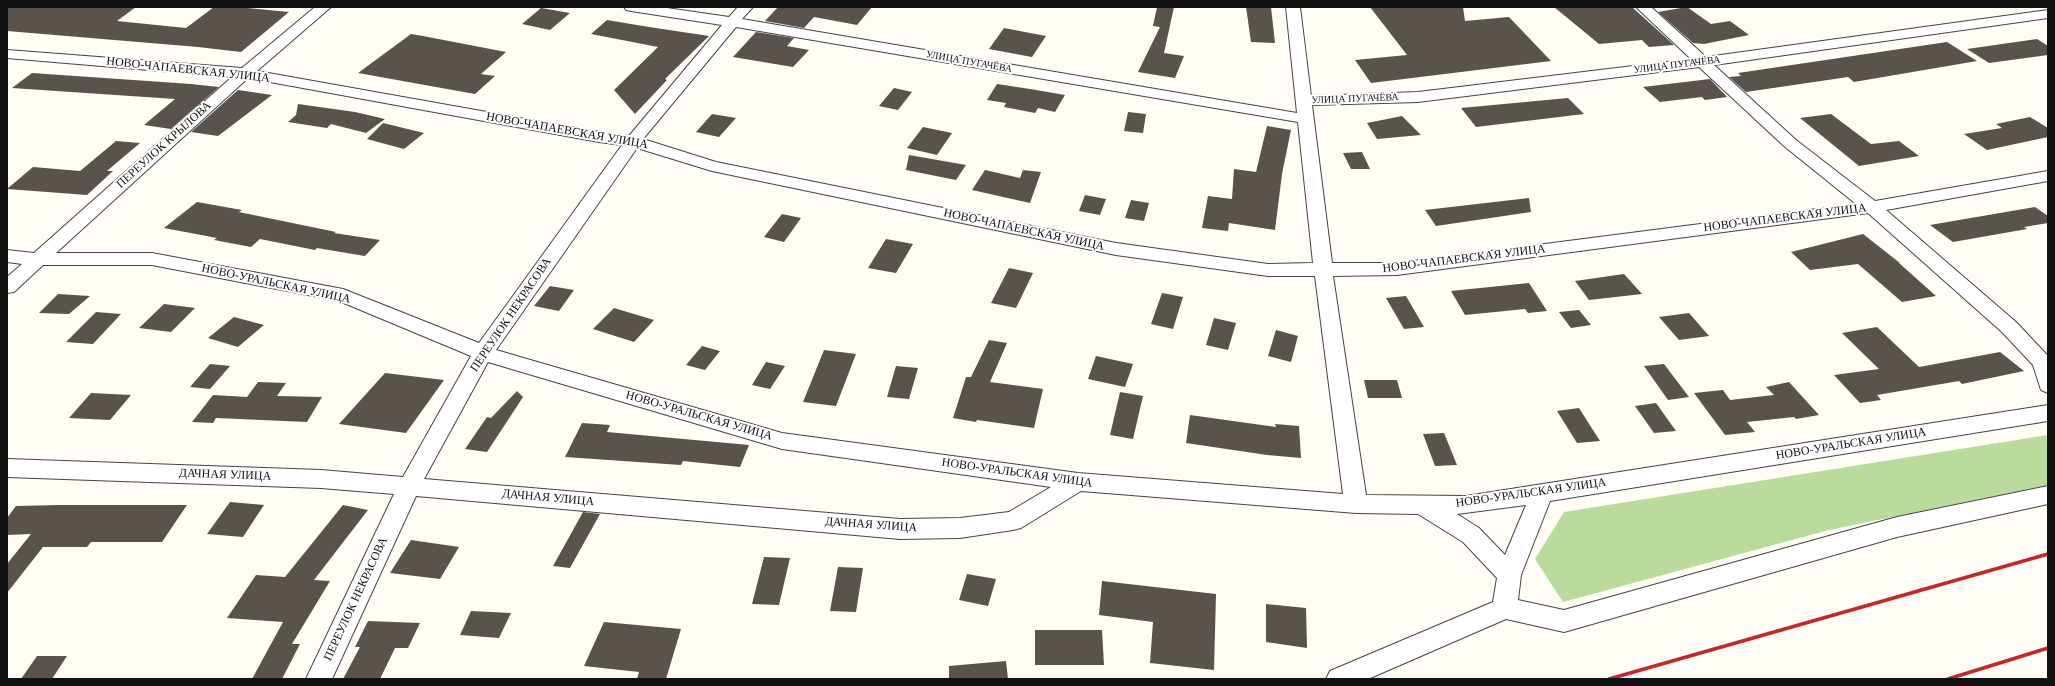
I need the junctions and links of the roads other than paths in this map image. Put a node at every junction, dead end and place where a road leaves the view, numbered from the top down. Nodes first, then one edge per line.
1 (324, 7) edge
2 (631, 7) edge
3 (746, 7) edge
4 (1293, 7) edge
5 (1643, 7) edge
6 (2048, 14) edge
7 (732, 22) junction
8 (7, 54) edge
9 (1703, 62) junction
10 (245, 73) junction
11 (1304, 101) junction
12 (1307, 119) junction
13 (633, 141) junction
14 (2048, 176) edge
15 (1872, 207) junction
16 (7, 256) edge
17 (37, 258) junction
18 (1323, 269) junction
19 (7, 287) edge
20 (483, 353) junction
21 (2048, 385) edge
22 (2048, 413) edge
23 (7, 468) edge
24 (1078, 482) junction
25 (409, 486) junction
26 (1542, 493) junction
27 (2048, 495) edge
28 (1356, 504) junction
29 (1423, 505) junction
30 (1509, 575) junction
31 (1505, 608) junction
32 (319, 679) edge
33 (1339, 679) edge

1 - 10 street, ПЕРЕУЛОК КРЫЛОВА
2 - 7 street, УЛИЦА ПУГАЧЁВА
3 - 7 street, ПЕРЕУЛОК НЕКРАСОВА
4 - 11 street
5 - 9 street
6 - 9 street, УЛИЦА ПУГАЧЁВА
7 - 12 street, УЛИЦА ПУГАЧЁВА
7 - 13 street, ПЕРЕУЛОК НЕКРАСОВА
8 - 10 street, НОВО-ЧАПАЕВСКАЯ УЛИЦА
9 - 11 street, УЛИЦА ПУГАЧЁВА
9 - 15 street
10 - 13 street, НОВО-ЧАПАЕВСКАЯ УЛИЦА
10 - 17 street, ПЕРЕУЛОК КРЫЛОВА
11 - 12 street
12 - 18 street
13 - 18 street, НОВО-ЧАПАЕВСКАЯ УЛИЦА
13 - 20 street, ПЕРЕУЛОК НЕКРАСОВА
14 - 15 street, НОВО-ЧАПАЕВСКАЯ УЛИЦА
15 - 18 street, НОВО-ЧАПАЕВСКАЯ УЛИЦА
15 - 21 street
16 - 17 street, НОВО-УРАЛЬСКАЯ УЛИЦА
17 - 19 street, ПЕРЕУЛОК КРЫЛОВА
17 - 20 street, НОВО-УРАЛЬСКАЯ УЛИЦА
18 - 28 street
20 - 24 street, НОВО-УРАЛЬСКАЯ УЛИЦА
20 - 25 street, ПЕРЕУЛОК НЕКРАСОВА
22 - 26 street, НОВО-УРАЛЬСКАЯ УЛИЦА
23 - 25 street, ДАЧНАЯ УЛИЦА
24 - 25 street, ДАЧНАЯ УЛИЦА
24 - 28 street, НОВО-УРАЛЬСКАЯ УЛИЦА
25 - 32 street, ПЕРЕУЛОК НЕКРАСОВА
26 - 29 street, НОВО-УРАЛЬСКАЯ УЛИЦА
26 - 30 street
27 - 31 street
28 - 29 street, НОВО-УРАЛЬСКАЯ УЛИЦА
29 - 30 street
30 - 31 street
31 - 33 street

